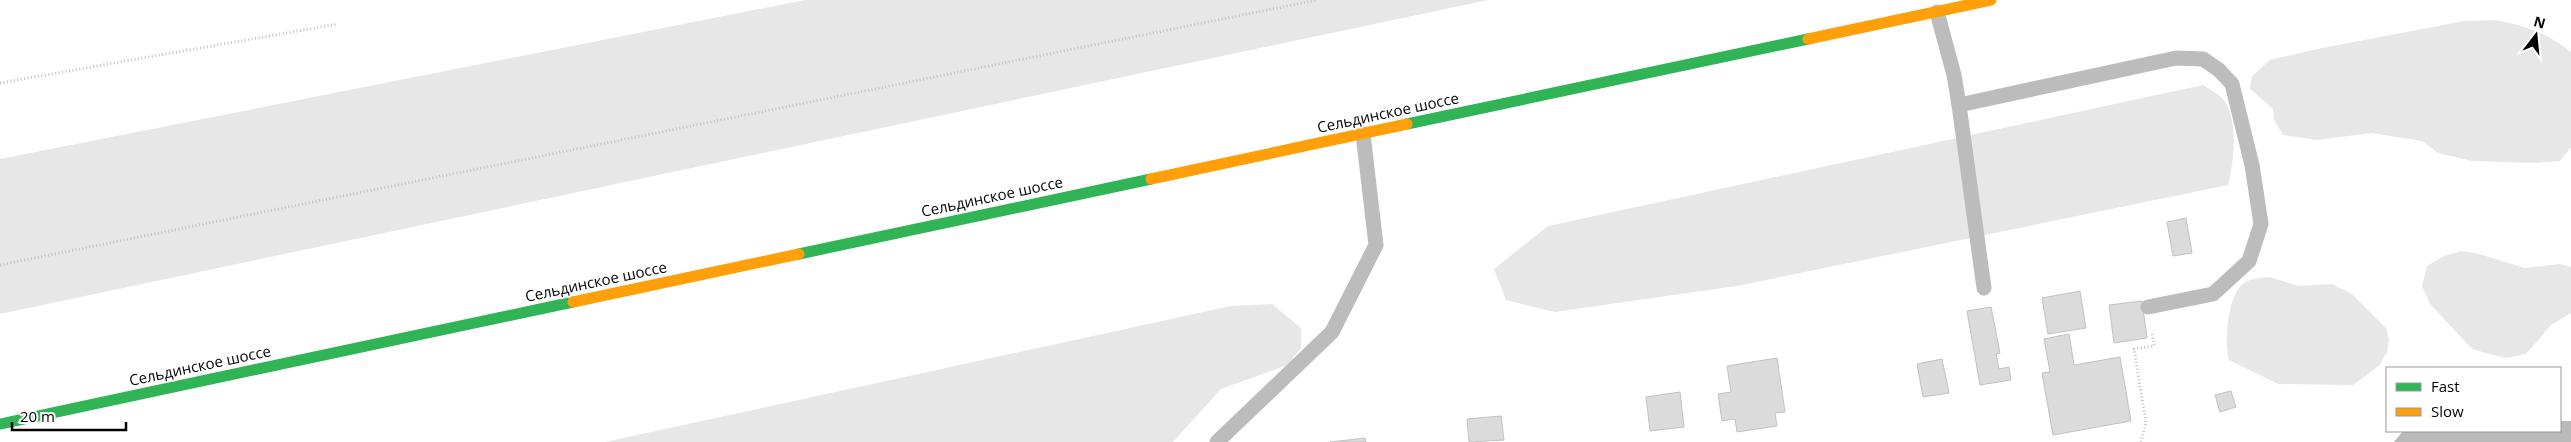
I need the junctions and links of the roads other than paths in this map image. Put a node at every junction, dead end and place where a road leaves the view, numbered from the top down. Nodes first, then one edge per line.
1 (1991, 0) edge
2 (1937, 12) junction
3 (1959, 105) junction
4 (1363, 134) junction
5 (1984, 288) dead end
6 (2148, 307) road end
7 (0, 424) edge
8 (1217, 442) edge

1 - 2 main road, Сельдинское шоссе
2 - 3 lane
2 - 4 main road, Сельдинское шоссе
3 - 5 lane
3 - 6 lane
4 - 7 main road, Сельдинское шоссе
4 - 8 lane

